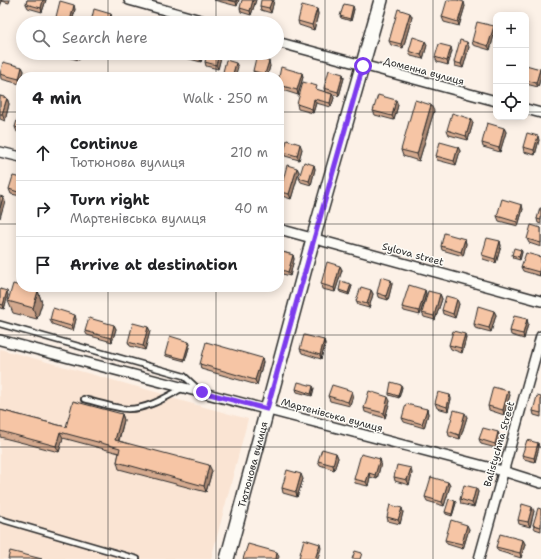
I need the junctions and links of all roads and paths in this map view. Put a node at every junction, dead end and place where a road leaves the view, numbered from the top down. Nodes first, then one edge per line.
1 (129, 0) edge
2 (381, 0) edge
3 (186, 16) edge
4 (284, 44) edge
5 (363, 66) junction
6 (493, 100) edge
7 (529, 110) edge
8 (541, 113) edge
9 (0, 152) edge
10 (16, 156) edge
11 (284, 230) edge
12 (314, 239) junction
13 (541, 301) edge
14 (0, 324) edge
15 (541, 336) edge
16 (0, 340) edge
17 (184, 388) junction
18 (202, 392) junction
19 (84, 399) dead end
20 (267, 409) junction
21 (503, 471) junction
22 (541, 483) edge
23 (0, 519) edge
24 (137, 559) edge
25 (227, 559) edge
26 (479, 559) edge

1 - 3 street
2 - 5 street, Тютюнова вулиця
4 - 5 street, Доменна вулиця
5 - 6 street, Доменна вулиця
5 - 12 street, Тютюнова вулиця
7 - 8 street
9 - 10 street
11 - 12 street, Sylova street
12 - 13 street, Sylova street
12 - 20 street, Тютюнова вулиця
14 - 18 lane
15 - 21 street, Balistychna Street
16 - 17 street, Мартенівська вулиця
17 - 18 street, Мартенівська вулиця
17 - 19 lane
18 - 20 street, Мартенівська вулиця
20 - 21 street, Мартенівська вулиця
20 - 25 street, Тютюнова вулиця
21 - 22 street, Мартенівська вулиця
21 - 26 street, Balistychna Street
23 - 24 lane

